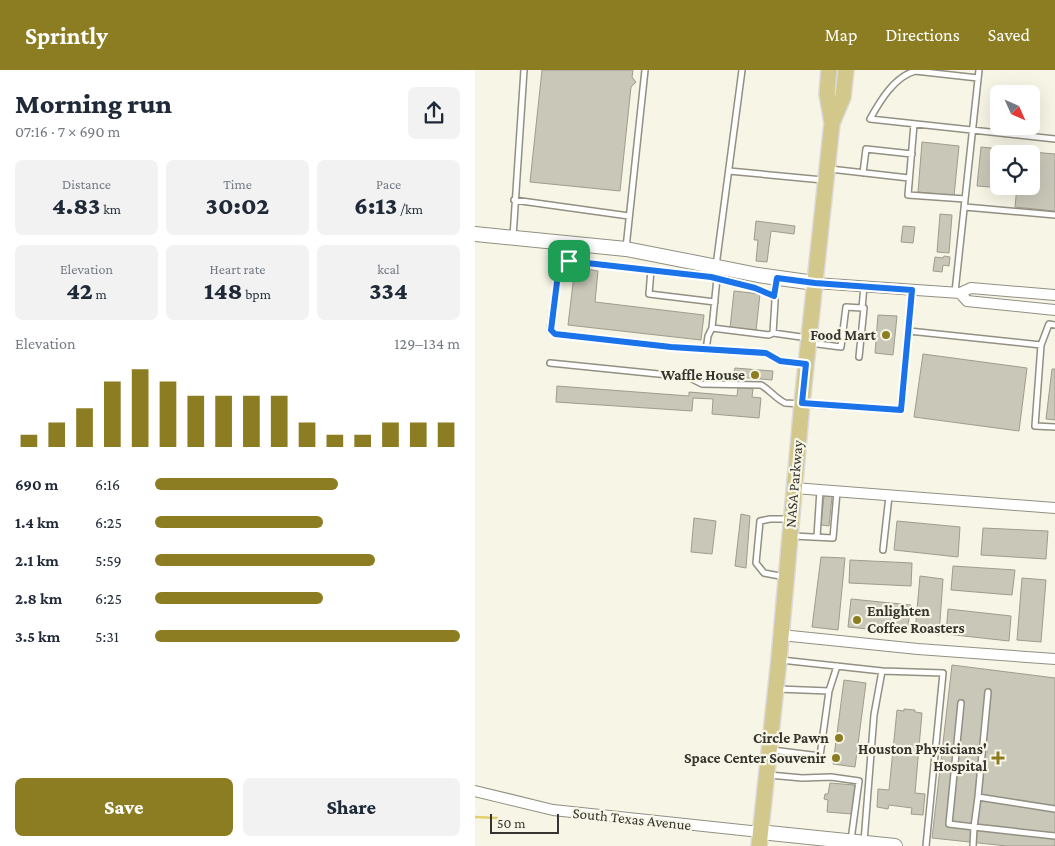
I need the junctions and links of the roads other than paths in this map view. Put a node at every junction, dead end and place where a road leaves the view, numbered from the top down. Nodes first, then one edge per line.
1 (524, 70) edge
2 (645, 70) edge
3 (741, 70) edge
4 (829, 70) edge
5 (846, 70) edge
6 (979, 70) edge
7 (977, 78) junction
8 (832, 123) junction
9 (914, 124) junction
10 (971, 130) junction
11 (1055, 139) edge
12 (912, 154) junction
13 (729, 172) junction
14 (863, 173) junction
15 (826, 174) junction
16 (909, 178) junction
17 (965, 199) junction
18 (514, 200) junction
19 (965, 207) junction
20 (629, 216) junction
21 (1055, 216) edge
22 (475, 234) edge
23 (513, 237) junction
24 (626, 249) junction
25 (651, 270) junction
26 (714, 272) junction
27 (777, 278) junction
28 (815, 283) junction
29 (864, 286) junction
30 (912, 290) junction
31 (958, 293) junction
32 (774, 296) junction
33 (1055, 296) edge
34 (715, 302) junction
35 (862, 308) junction
36 (1055, 310) edge
37 (1055, 325) edge
38 (712, 328) junction
39 (909, 331) junction
40 (773, 334) junction
41 (809, 340) junction
42 (1041, 345) junction
43 (706, 350) junction
44 (859, 356) dead end
45 (550, 363) dead end
46 (806, 364) junction
47 (802, 403) junction
48 (1055, 428) edge
49 (794, 488) junction
50 (889, 496) junction
51 (821, 497) junction
52 (835, 498) junction
53 (1055, 508) edge
54 (791, 519) junction
55 (789, 536) junction
56 (817, 537) junction
57 (883, 550) dead end
58 (786, 577) junction
59 (781, 635) junction
60 (779, 659) junction
61 (1055, 659) edge
62 (837, 666) junction
63 (882, 671) junction
64 (775, 689) junction
65 (829, 691) junction
66 (988, 692) dead end
67 (961, 704) dead end
68 (769, 750) junction
69 (766, 775) junction
70 (475, 791) edge
71 (978, 797) junction
72 (1055, 809) edge
73 (974, 827) junction
74 (1055, 836) edge
75 (759, 839) edge
76 (852, 843) edge
77 (895, 846) edge
78 (926, 846) edge
79 (973, 846) edge

1 - 18 lane
2 - 20 lane
3 - 13 lane
4 - 8 main road, NASA Parkway
5 - 8 main road, NASA Parkway
6 - 7 lane
7 - 9 lane
7 - 10 lane
8 - 15 main road, NASA Parkway
9 - 10 lane
9 - 12 lane
10 - 11 lane
10 - 17 lane
12 - 14 lane
12 - 16 lane
13 - 15 lane
13 - 26 lane
14 - 15 lane
14 - 16 lane
15 - 28 main road, NASA Parkway
16 - 17 lane
17 - 19 lane
18 - 20 lane
18 - 23 lane
19 - 21 lane
19 - 31 lane
20 - 24 lane
22 - 23 street
23 - 24 street
24 - 26 street
25 - 26 lane
25 - 34 lane
25 - 43 lane
26 - 27 street
26 - 32 lane
26 - 34 lane
27 - 28 street
27 - 32 lane
28 - 29 street
28 - 41 main road, NASA Parkway
29 - 30 street
29 - 35 lane
30 - 31 street
30 - 39 lane
31 - 33 street
31 - 36 street
32 - 40 lane
34 - 38 lane
35 - 41 lane
35 - 44 lane
37 - 42 lane
38 - 40 lane
38 - 43 lane
39 - 42 lane
39 - 47 lane
40 - 41 lane
41 - 46 main road, NASA Parkway
42 - 48 lane
43 - 46 lane
45 - 47 lane
46 - 47 main road, NASA Parkway
47 - 49 main road, NASA Parkway
49 - 51 street
49 - 54 main road, NASA Parkway
50 - 52 street
50 - 53 street
50 - 57 lane
51 - 52 street
51 - 56 lane
52 - 56 lane
54 - 55 main road, NASA Parkway
54 - 58 lane
55 - 56 lane
55 - 58 main road, NASA Parkway
58 - 59 main road, NASA Parkway
59 - 60 main road, NASA Parkway
59 - 61 street
60 - 62 lane
60 - 64 main road, NASA Parkway
62 - 63 lane
62 - 65 lane
63 - 76 lane
63 - 78 lane
64 - 65 lane
64 - 68 main road, NASA Parkway
65 - 68 lane
66 - 71 lane
67 - 73 lane
68 - 69 main road, NASA Parkway
69 - 75 main road, NASA Parkway
69 - 76 lane
70 - 75 street, South Texas Avenue
71 - 72 lane
71 - 73 lane
73 - 74 lane
73 - 79 lane
75 - 76 street
76 - 77 street

